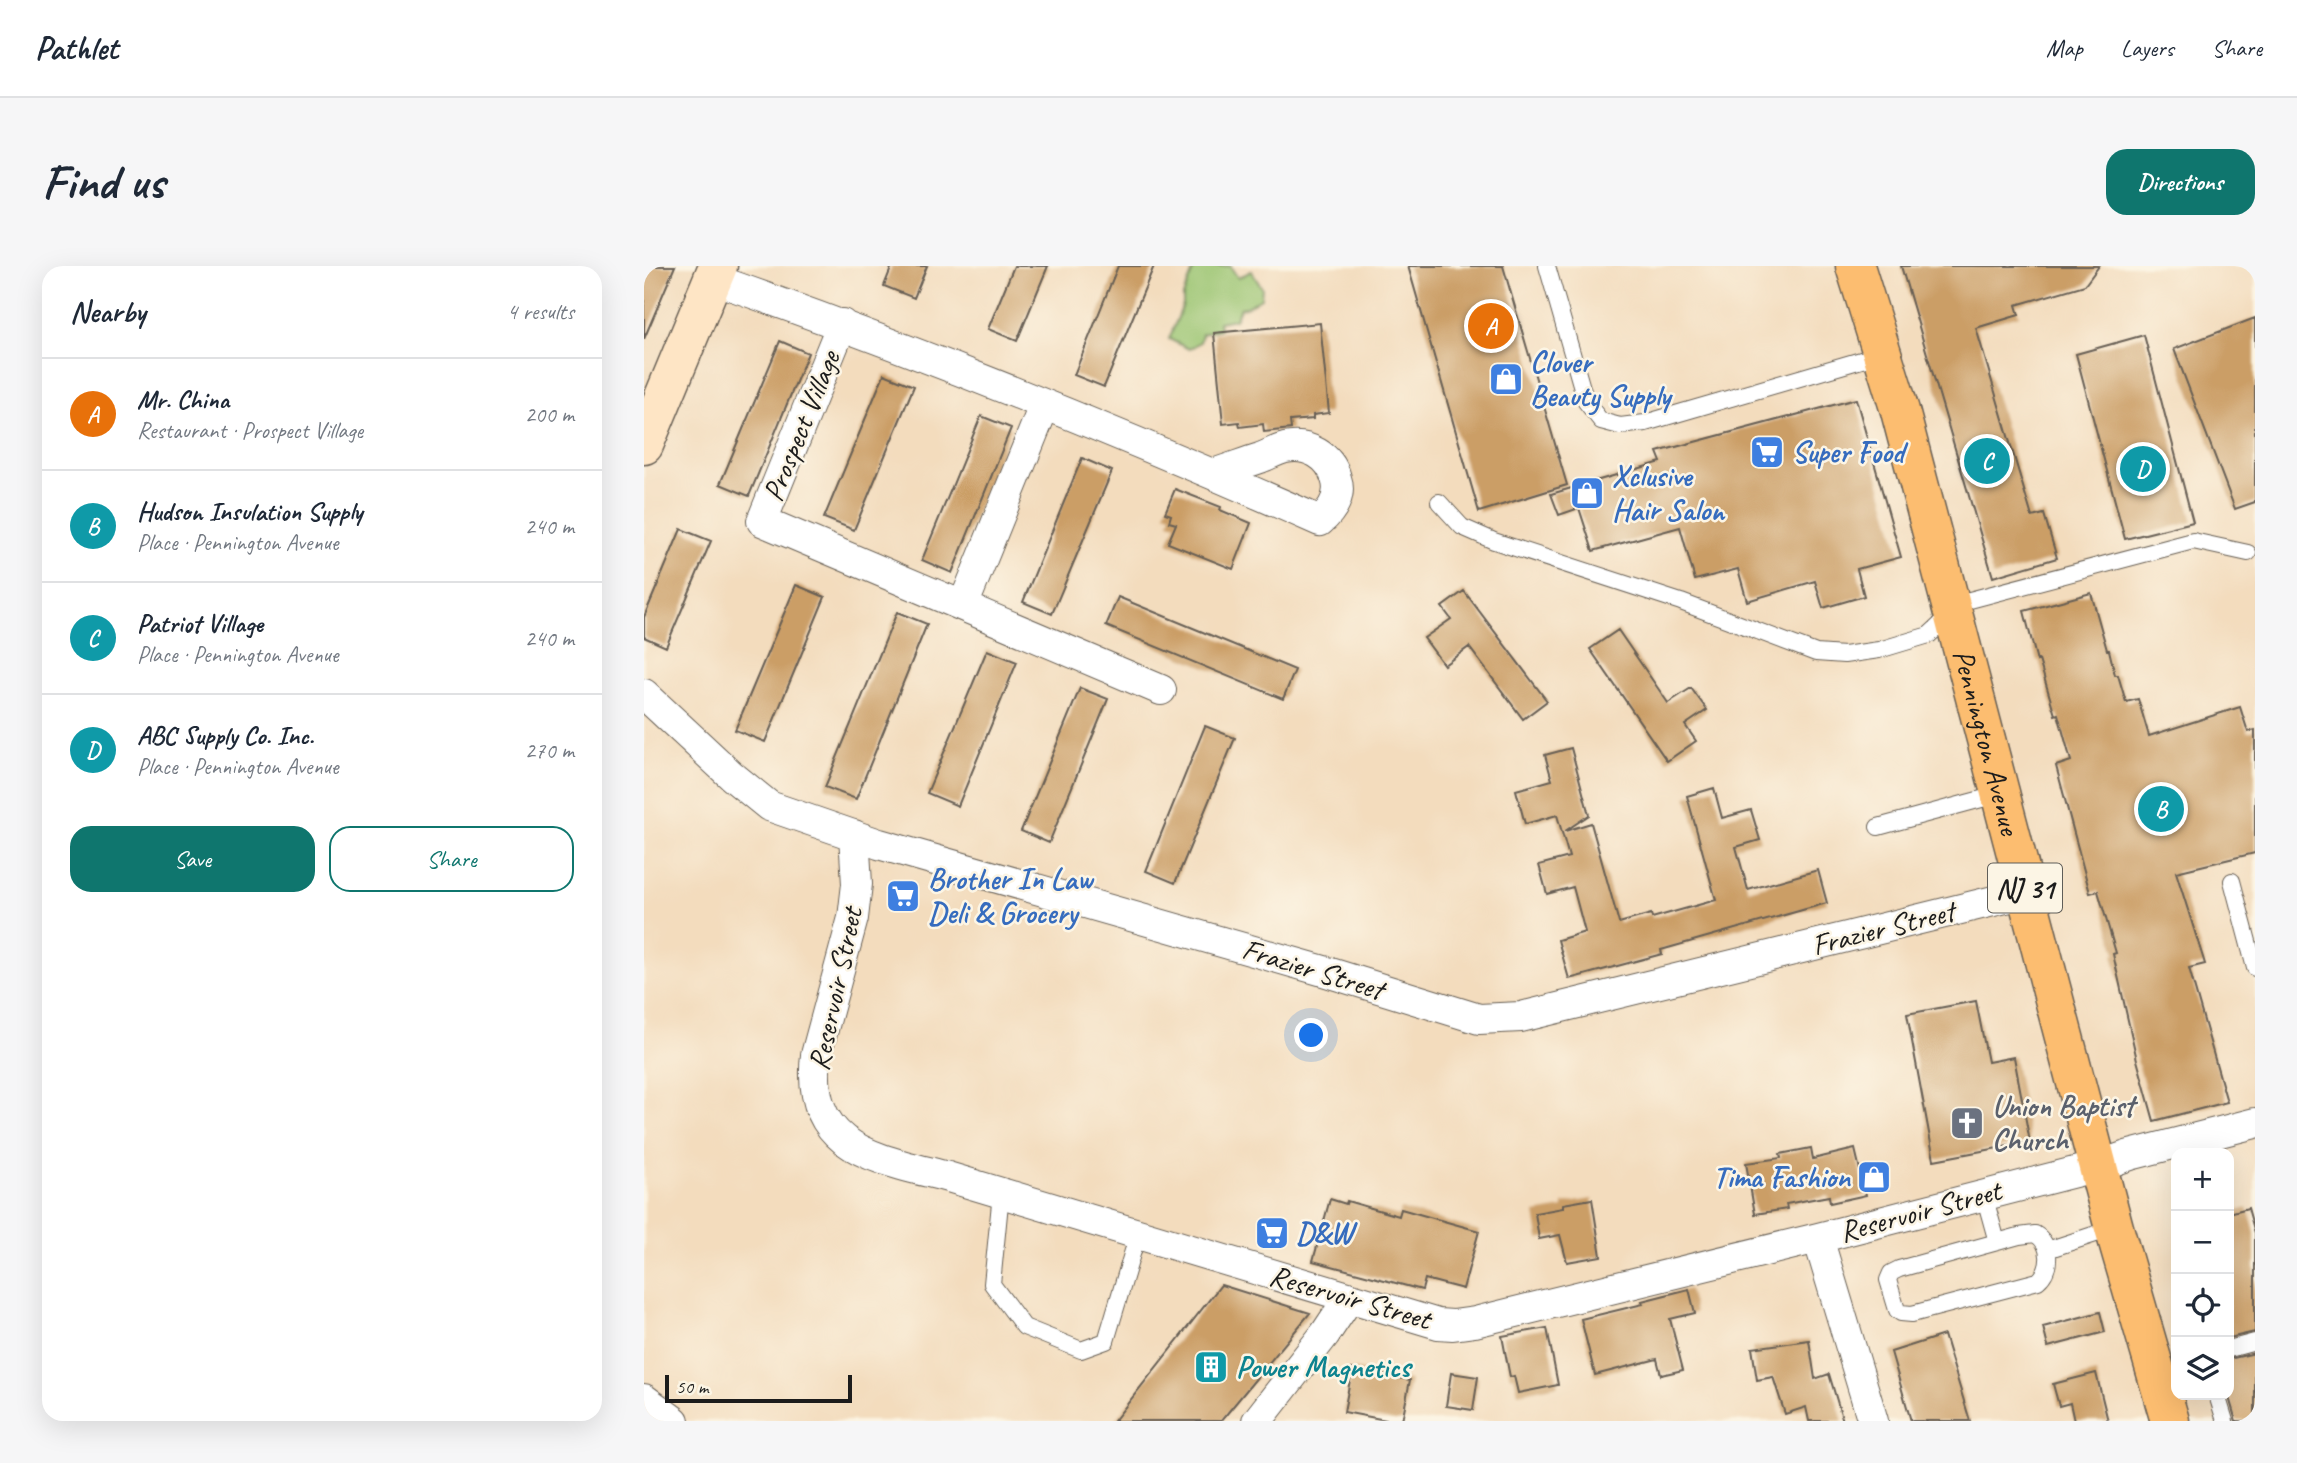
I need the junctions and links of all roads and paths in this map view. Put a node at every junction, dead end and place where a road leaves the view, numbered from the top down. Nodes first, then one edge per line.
1 (1547, 266) edge
2 (1855, 266) edge
3 (716, 272) edge
4 (842, 324) junction
5 (1882, 354) junction
6 (1044, 406) junction
7 (644, 445) edge
8 (1213, 474) dead end
9 (1439, 502) dead end
10 (2248, 553) dead end
11 (963, 606) junction
12 (1951, 613) junction
13 (1161, 690) dead end
14 (644, 694) edge
15 (2000, 794) junction
16 (1878, 827) dead end
17 (854, 835) junction
18 (2232, 881) dead end
19 (2026, 893) junction
20 (2255, 968) edge
21 (2255, 1123) edge
22 (2098, 1166) junction
23 (1001, 1193) junction
24 (1984, 1195) junction
25 (2114, 1228) junction
26 (1138, 1234) junction
27 (1818, 1238) junction
28 (1997, 1242) junction
29 (2047, 1250) junction
30 (1349, 1298) junction
31 (2255, 1342) edge
32 (2234, 1348) edge
33 (644, 1399) edge
34 (2219, 1400) edge
35 (674, 1421) edge
36 (1257, 1421) edge
37 (1873, 1421) edge
38 (2170, 1421) edge
39 (2225, 1421) edge

1 - 5 lane
2 - 5 main road, Pennington Avenue / NJ 31
3 - 4 street, Prospect Village
3 - 7 street
4 - 6 street, Prospect Village
4 - 11 street, Prospect Village
5 - 12 main road, Pennington Avenue / NJ 31
6 - 8 street, Prospect Village
6 - 11 street
9 - 12 lane
10 - 12 lane
11 - 13 street, Prospect Village
12 - 15 main road, Pennington Avenue / NJ 31
14 - 17 street, Frazier Street
15 - 16 lane
15 - 19 main road, Pennington Avenue / NJ 31
17 - 19 street, Frazier Street
17 - 23 street, Reservoir Street
18 - 20 lane
19 - 22 main road, Pennington Avenue / NJ 31
21 - 22 street, Reservoir Street
22 - 24 street, Reservoir Street
22 - 25 main road, Pennington Avenue / NJ 31
23 - 26 street, Reservoir Street
23 - 26 lane
24 - 27 street, Reservoir Street
24 - 28 lane
25 - 29 lane
25 - 38 main road, Pennington Avenue / NJ 31
26 - 30 street, Reservoir Street
27 - 30 street, Reservoir Street
27 - 37 street
28 - 29 lane
28 - 29 lane
30 - 36 street
31 - 32 lane
33 - 35 street
34 - 39 lane

